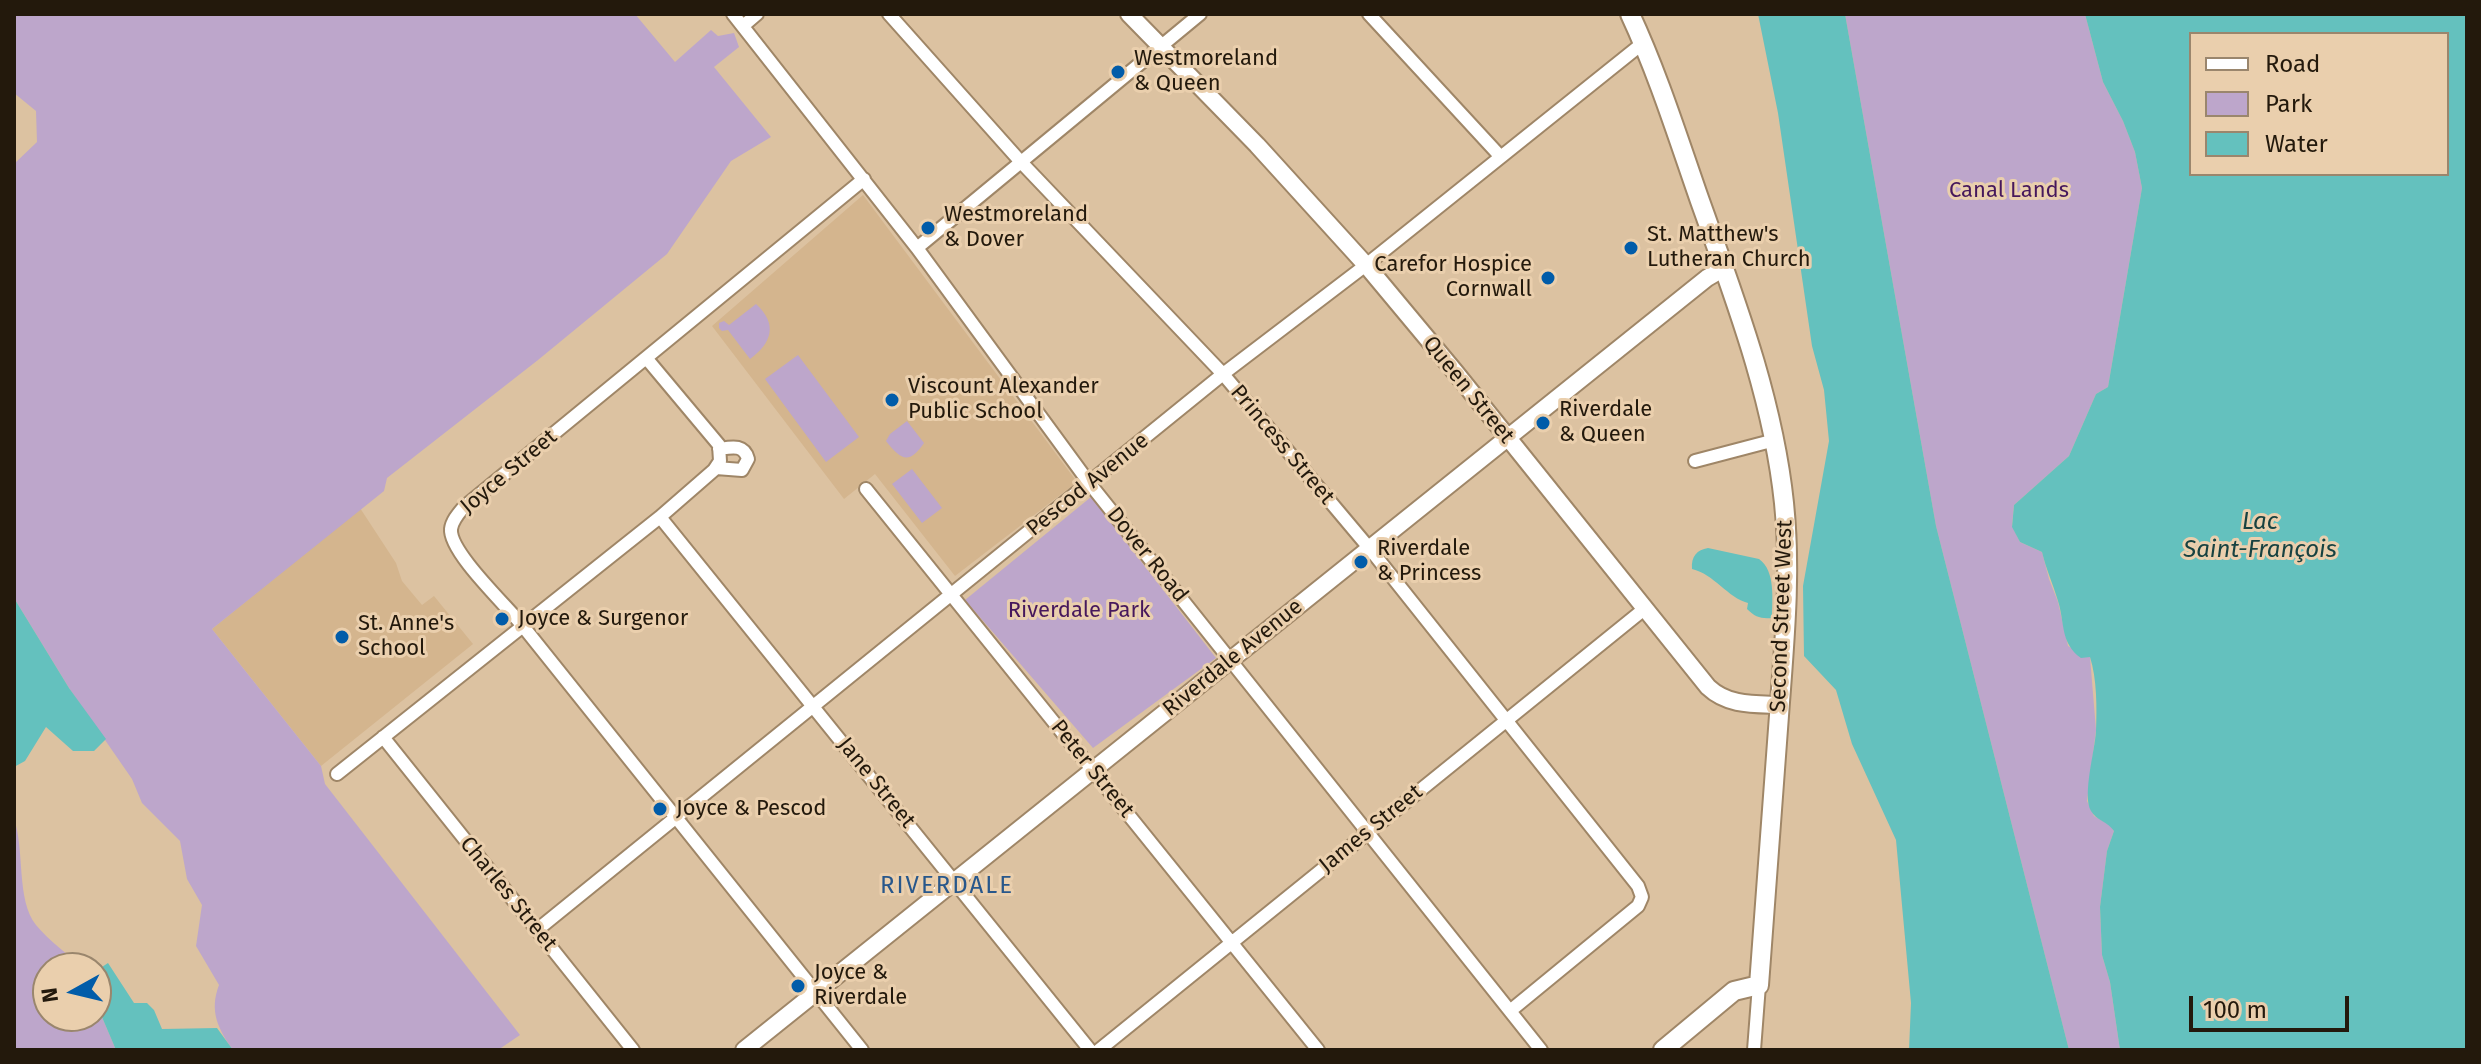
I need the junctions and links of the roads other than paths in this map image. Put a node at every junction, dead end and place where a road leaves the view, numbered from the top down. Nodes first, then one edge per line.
1 (733, 14) edge
2 (757, 14) edge
3 (889, 14) edge
4 (1129, 14) edge
5 (1200, 14) edge
6 (1369, 14) edge
7 (1630, 14) edge
8 (743, 26) junction
9 (1643, 43) junction
10 (1161, 47) junction
11 (1500, 156) junction
12 (1020, 161) junction
13 (864, 179) junction
14 (917, 248) junction
15 (1366, 265) junction
16 (1724, 268) junction
17 (647, 359) junction
18 (1223, 374) junction
19 (1506, 438) junction
20 (1775, 440) junction
21 (719, 449) junction
22 (1695, 461) dead end
23 (716, 468) junction
24 (1090, 484) junction
25 (866, 489) dead end
26 (660, 517) junction
27 (1370, 549) junction
28 (950, 595) junction
29 (1643, 610) junction
30 (522, 625) junction
31 (1232, 659) junction
32 (1780, 705) junction
33 (814, 707) junction
34 (1507, 719) junction
35 (383, 737) junction
36 (1093, 770) junction
37 (337, 774) dead end
38 (675, 818) junction
39 (1367, 832) junction
40 (954, 881) junction
41 (537, 930) junction
42 (1233, 943) junction
43 (1759, 985) junction
44 (817, 993) junction
45 (1510, 1011) junction
46 (633, 1050) edge
47 (744, 1050) edge
48 (862, 1050) edge
49 (1090, 1050) edge
50 (1099, 1050) edge
51 (1318, 1050) edge
52 (1541, 1050) edge
53 (1663, 1050) edge
54 (1754, 1050) edge

1 - 8 street, Dover Road
2 - 8 street
3 - 12 street, Princess Street
4 - 10 street, Queen Street
5 - 10 street
6 - 11 street
7 - 9 main road, Second Street West
8 - 13 street, Dover Road
9 - 11 street, Pescod Avenue
9 - 16 main road, Second Street West
10 - 12 street
10 - 15 street, Queen Street
11 - 15 street, Pescod Avenue
12 - 14 street
12 - 18 street, Princess Street
13 - 14 street, Dover Road
13 - 17 street, Joyce Street
14 - 24 street, Dover Road
15 - 18 street, Pescod Avenue
15 - 19 street, Queen Street
16 - 19 street, Riverdale Avenue
16 - 20 main road, Second Street West
17 - 21 street
17 - 30 street, Joyce Street
18 - 24 street, Pescod Avenue
18 - 27 street, Princess Street
19 - 27 street, Riverdale Avenue
19 - 29 street, Queen Street
20 - 22 street
20 - 32 main road, Second Street West
21 - 23 street
21 - 23 street
23 - 26 street
24 - 28 street, Pescod Avenue
24 - 31 street, Dover Road
25 - 28 street, Peter Street
26 - 30 street
26 - 33 street, Jane Street
27 - 31 street, Riverdale Avenue
27 - 34 street, Princess Street
28 - 33 street, Pescod Avenue
28 - 36 street, Peter Street
29 - 32 street, Queen Street
29 - 34 street, James Street
30 - 35 street
30 - 38 street, Joyce Street
31 - 36 street, Riverdale Avenue
31 - 39 street, Dover Road
32 - 43 main road, Second Street West
33 - 38 street, Pescod Avenue
33 - 40 street, Jane Street
34 - 39 street, James Street
34 - 45 street, Princess Street
35 - 37 street
35 - 41 street, Charles Street
36 - 40 street, Riverdale Avenue
36 - 42 street, Peter Street
38 - 41 street, Pescod Avenue
38 - 44 street, Joyce Street
39 - 42 street, James Street
39 - 45 street, Dover Road
40 - 44 street, Riverdale Avenue
40 - 49 street, Jane Street
41 - 46 street, Charles Street
42 - 50 street, James Street
42 - 51 street, Peter Street
43 - 53 main road
43 - 54 street, Second Street West
44 - 47 street, Riverdale Avenue
44 - 48 street, Joyce Street
45 - 52 street, Dover Road

